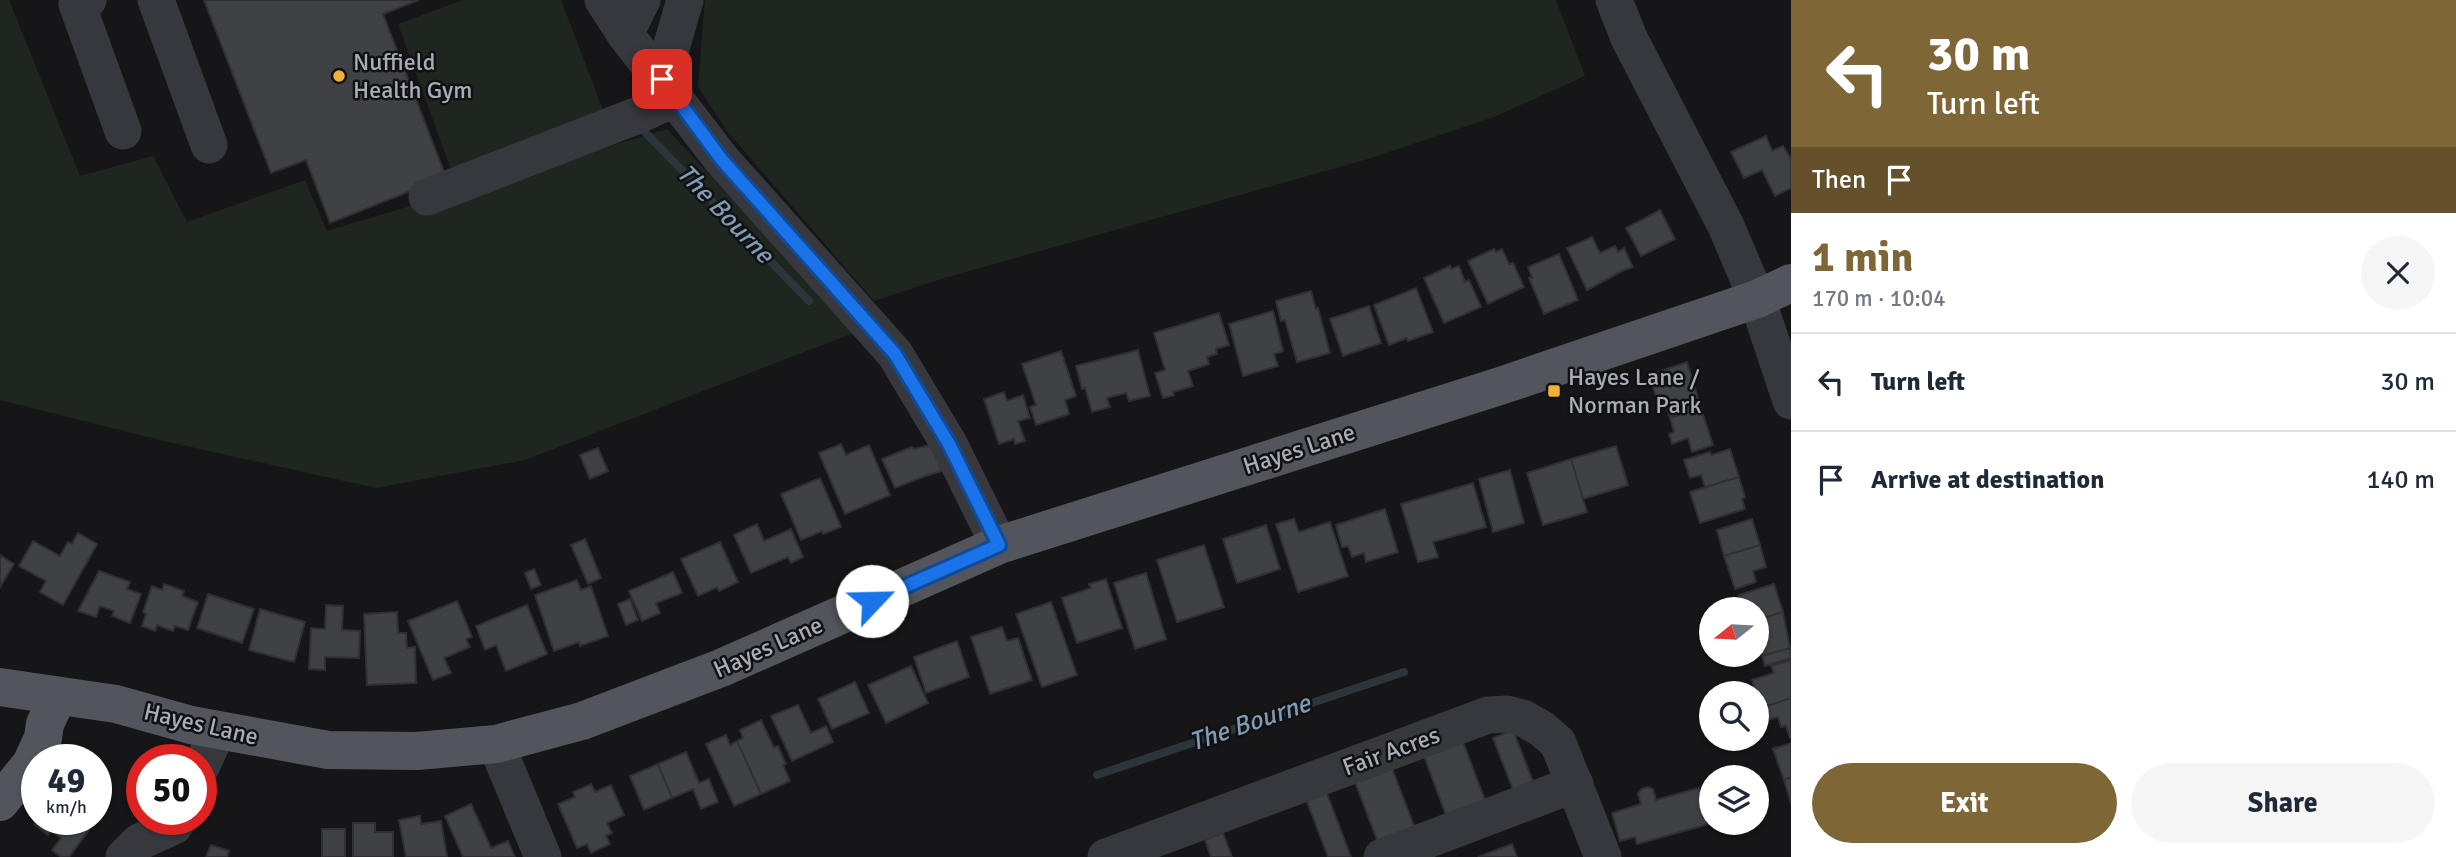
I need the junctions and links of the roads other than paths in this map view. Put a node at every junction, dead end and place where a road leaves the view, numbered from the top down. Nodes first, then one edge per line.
1 (156, 0) edge
2 (603, 0) edge
3 (642, 0) edge
4 (685, 0) edge
5 (1614, 0) edge
6 (80, 1) edge
7 (625, 34) junction
8 (669, 89) junction
9 (123, 131) dead end
10 (209, 145) dead end
11 (427, 197) dead end
12 (1774, 291) edge
13 (1791, 401) edge
14 (999, 545) junction
15 (0, 687) edge
16 (58, 696) junction
17 (218, 730) junction
18 (212, 744) edge
19 (496, 744) junction
20 (1575, 784) junction
21 (0, 802) edge
22 (172, 835) edge
23 (124, 857) edge
24 (543, 857) edge
25 (1106, 857) edge
26 (1382, 857) edge
27 (1603, 857) edge

1 - 10 street
2 - 7 street
3 - 7 street
4 - 8 street
5 - 12 street
6 - 9 street
7 - 8 street
8 - 11 street
8 - 14 street
12 - 13 street
12 - 14 main road, Hayes Lane
14 - 19 main road, Hayes Lane
15 - 16 main road, Hayes Lane
16 - 17 main road, Hayes Lane
16 - 21 main road
17 - 18 street
17 - 19 main road, Hayes Lane
19 - 24 street
20 - 25 street, Fair Acres
20 - 26 street
20 - 27 street, Fair Acres
22 - 23 street

